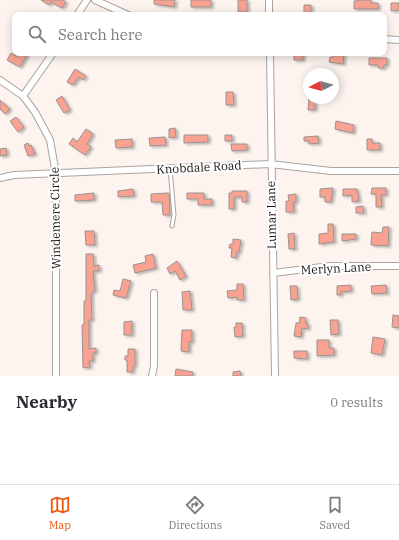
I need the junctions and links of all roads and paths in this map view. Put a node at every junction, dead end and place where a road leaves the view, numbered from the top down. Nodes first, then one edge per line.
1 (87, 0) edge
2 (95, 0) edge
3 (269, 0) edge
4 (79, 12) edge
5 (121, 12) edge
6 (269, 12) edge
7 (387, 40) edge
8 (399, 40) edge
9 (51, 56) edge
10 (270, 56) edge
11 (0, 80) edge
12 (23, 96) junction
13 (270, 164) junction
14 (170, 168) junction
15 (399, 171) edge
16 (56, 174) junction
17 (0, 178) edge
18 (172, 226) dead end
19 (399, 266) edge
20 (273, 273) junction
21 (154, 293) dead end
22 (56, 376) edge
23 (152, 376) edge
24 (275, 376) edge

1 - 4 street
2 - 5 street
3 - 6 street
7 - 8 street
9 - 12 street
10 - 13 street, Lumar Lane
11 - 12 street, Windemere Circle
12 - 16 street, Windemere Circle
13 - 14 street, Knobdale Road
13 - 15 street, Knobdale Road
13 - 20 street, Lumar Lane
14 - 16 street, Knobdale Road
14 - 18 lane
16 - 17 street, Knobdale Road
16 - 22 street, Windemere Circle
19 - 20 street, Merlyn Lane
20 - 24 street, Lumar Lane
21 - 23 street

